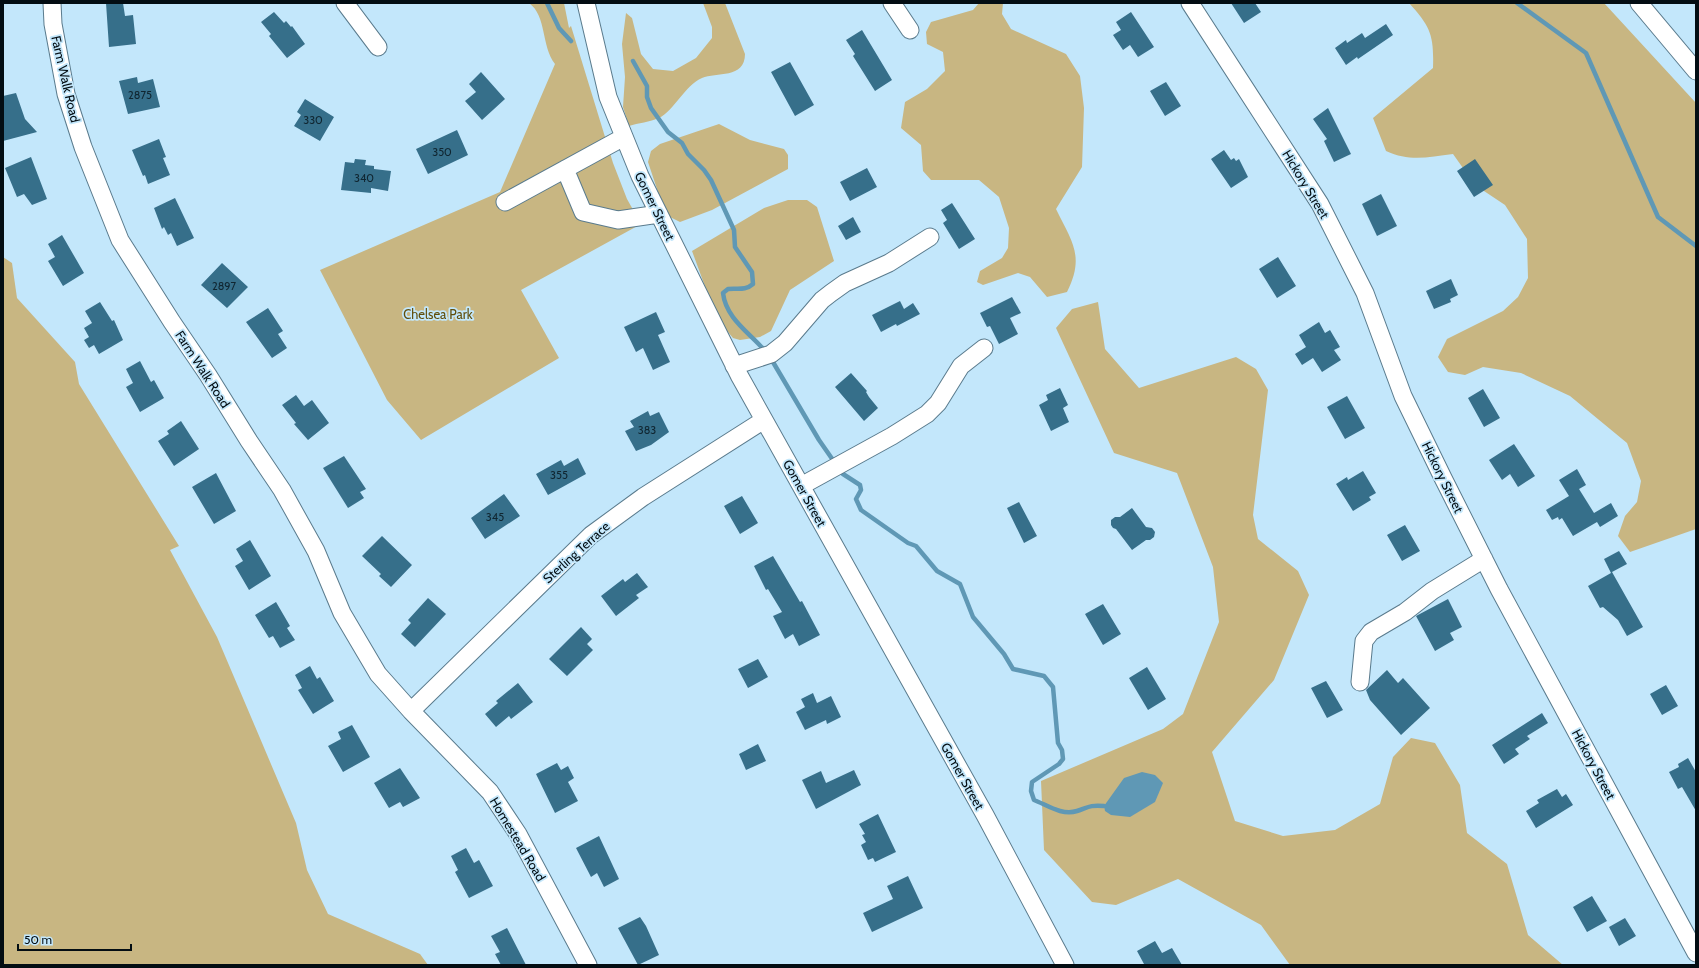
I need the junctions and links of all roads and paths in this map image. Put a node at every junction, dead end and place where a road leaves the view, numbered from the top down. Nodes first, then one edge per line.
1 (52, 3) edge
2 (345, 3) edge
3 (586, 3) edge
4 (892, 3) edge
5 (1190, 3) edge
6 (1639, 3) edge
7 (910, 30) dead end
8 (378, 47) dead end
9 (1696, 71) edge
10 (624, 137) junction
11 (565, 169) junction
12 (505, 202) dead end
13 (659, 214) junction
14 (930, 237) dead end
15 (984, 348) dead end
16 (734, 366) junction
17 (764, 420) junction
18 (801, 486) junction
19 (1484, 559) junction
20 (1360, 682) dead end
21 (411, 711) junction
22 (1690, 930) edge
23 (1696, 953) edge
24 (588, 965) edge
25 (1065, 965) edge

1 - 21 street, Farm Walk Road
2 - 8 street
3 - 10 street, Gomer Street
4 - 7 street
5 - 19 street, Hickory Street
6 - 9 street
10 - 11 street
10 - 13 street, Gomer Street
11 - 12 street
11 - 13 street
13 - 16 street, Gomer Street
14 - 16 street
15 - 18 street
16 - 17 street, Gomer Street
17 - 18 street, Gomer Street
17 - 21 street, Sterling Terrace
18 - 25 street, Gomer Street
19 - 20 street
19 - 22 street, Hickory Street
21 - 24 street, Homestead Road
22 - 23 street, Hickory Street

